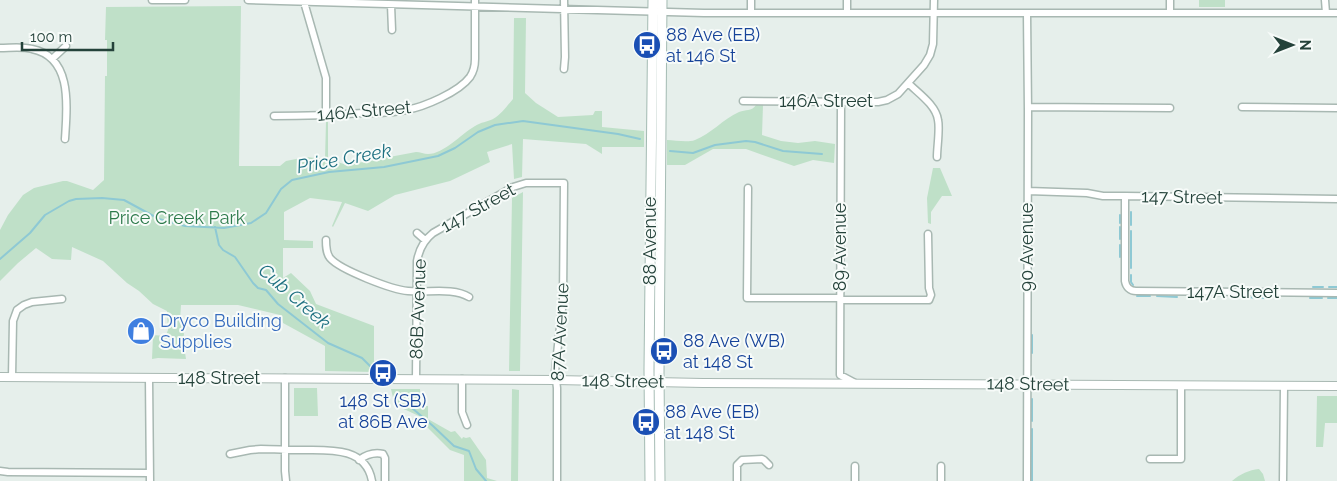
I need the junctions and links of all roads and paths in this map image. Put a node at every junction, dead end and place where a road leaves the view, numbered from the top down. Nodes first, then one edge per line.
1 (152, 0) edge
2 (185, 0) edge
3 (248, 0) edge
4 (564, 0) edge
5 (652, 0) edge
6 (662, 0) edge
7 (751, 0) edge
8 (847, 0) edge
9 (934, 0) edge
10 (1170, 0) edge
11 (1325, 0) edge
12 (302, 1) edge
13 (388, 3) edge
14 (475, 4) edge
15 (565, 9) junction
16 (652, 12) junction
17 (662, 12) junction
18 (751, 13) junction
19 (847, 13) junction
20 (934, 13) junction
21 (1027, 13) junction
22 (1170, 13) junction
23 (1326, 13) junction
24 (1337, 13) edge
25 (392, 30) dead end
26 (66, 46) dead end
27 (0, 48) edge
28 (52, 59) junction
29 (564, 68) dead end
30 (908, 83) junction
31 (743, 100) dead end
32 (841, 102) junction
33 (1028, 107) junction
34 (1242, 107) dead end
35 (1170, 108) dead end
36 (1337, 108) edge
37 (326, 115) junction
38 (274, 116) dead end
39 (65, 139) dead end
40 (937, 157) dead end
41 (564, 183) joint
42 (748, 188) dead end
43 (1028, 191) junction
44 (1125, 196) junction
45 (1337, 199) edge
46 (417, 233) dead end
47 (928, 234) dead end
48 (326, 240) dead end
49 (425, 240) junction
50 (416, 292) junction
51 (1337, 293) edge
52 (469, 297) dead end
53 (840, 299) junction
54 (62, 300) dead end
55 (0, 377) edge
56 (12, 377) junction
57 (150, 378) junction
58 (285, 378) junction
59 (416, 379) junction
60 (462, 379) junction
61 (556, 380) junction
62 (649, 382) junction
63 (660, 382) junction
64 (855, 383) junction
65 (1026, 384) junction
66 (1182, 386) junction
67 (1284, 386) junction
68 (1337, 386) edge
69 (467, 425) dead end
70 (285, 450) junction
71 (230, 454) dead end
72 (1150, 459) dead end
73 (360, 460) junction
74 (769, 465) dead end
75 (855, 466) dead end
76 (941, 466) dead end
77 (0, 470) edge
78 (150, 473) junction
79 (1283, 480) edge
80 (150, 481) edge
81 (286, 481) edge
82 (372, 481) edge
83 (385, 481) edge
84 (557, 481) edge
85 (650, 481) edge
86 (660, 481) edge
87 (737, 481) edge
88 (855, 481) edge
89 (941, 481) edge
90 (1027, 481) edge

1 - 2 street
3 - 12 street
4 - 15 street
5 - 16 main road, 88 Avenue
6 - 17 main road, 88 Avenue
7 - 18 street
8 - 19 street
9 - 20 street, 146A Street
10 - 22 street
11 - 23 street
12 - 13 street
12 - 37 street
13 - 14 street
13 - 25 street
14 - 15 street
14 - 37 street, 146A Street
15 - 16 street
15 - 29 street
16 - 17 street
16 - 62 main road, 88 Avenue
17 - 18 street
17 - 63 main road, 88 Avenue
18 - 19 street
19 - 20 street
20 - 21 street
20 - 30 street, 146A Street
21 - 22 street
21 - 33 street, 90 Avenue
22 - 23 street
23 - 24 street
26 - 28 street
27 - 28 street
28 - 39 street
30 - 32 street, 146A Street
30 - 40 street
31 - 32 street, 146A Street
32 - 53 street, 89 Avenue
33 - 35 street
33 - 43 street, 90 Avenue
34 - 36 street
37 - 38 street, 146A Street
41 - 49 street, 147 Street
41 - 61 street, 87A Avenue
42 - 53 street
43 - 44 street, 147 Street
43 - 65 street, 90 Avenue
44 - 45 street, 147 Street
44 - 51 street, 147A Street
46 - 49 street
47 - 53 street
48 - 50 street
49 - 50 street, 86B Avenue
50 - 52 street
50 - 59 street, 86B Avenue
53 - 64 street, 89 Avenue
54 - 56 street
55 - 56 street, 148 Street
56 - 57 street, 148 Street
57 - 58 street, 148 Street
57 - 78 street
58 - 59 street, 148 Street
58 - 70 street
59 - 60 street, 148 Street
60 - 61 street, 148 Street
60 - 69 street
61 - 62 street, 148 Street
61 - 84 street, 87A Avenue
62 - 63 street, 148 Street
62 - 85 main road, 88 Avenue
63 - 64 street, 148 Street
63 - 86 main road, 88 Avenue
64 - 65 street, 148 Street
65 - 66 street, 148 Street
65 - 90 street, 90 Avenue
66 - 67 street, 148 Street
66 - 72 street
67 - 68 street, 148 Street
67 - 79 street
70 - 71 street
70 - 73 street
70 - 81 street
73 - 82 street
73 - 83 street
74 - 87 street
75 - 88 street
76 - 89 street
77 - 78 street
78 - 80 street

